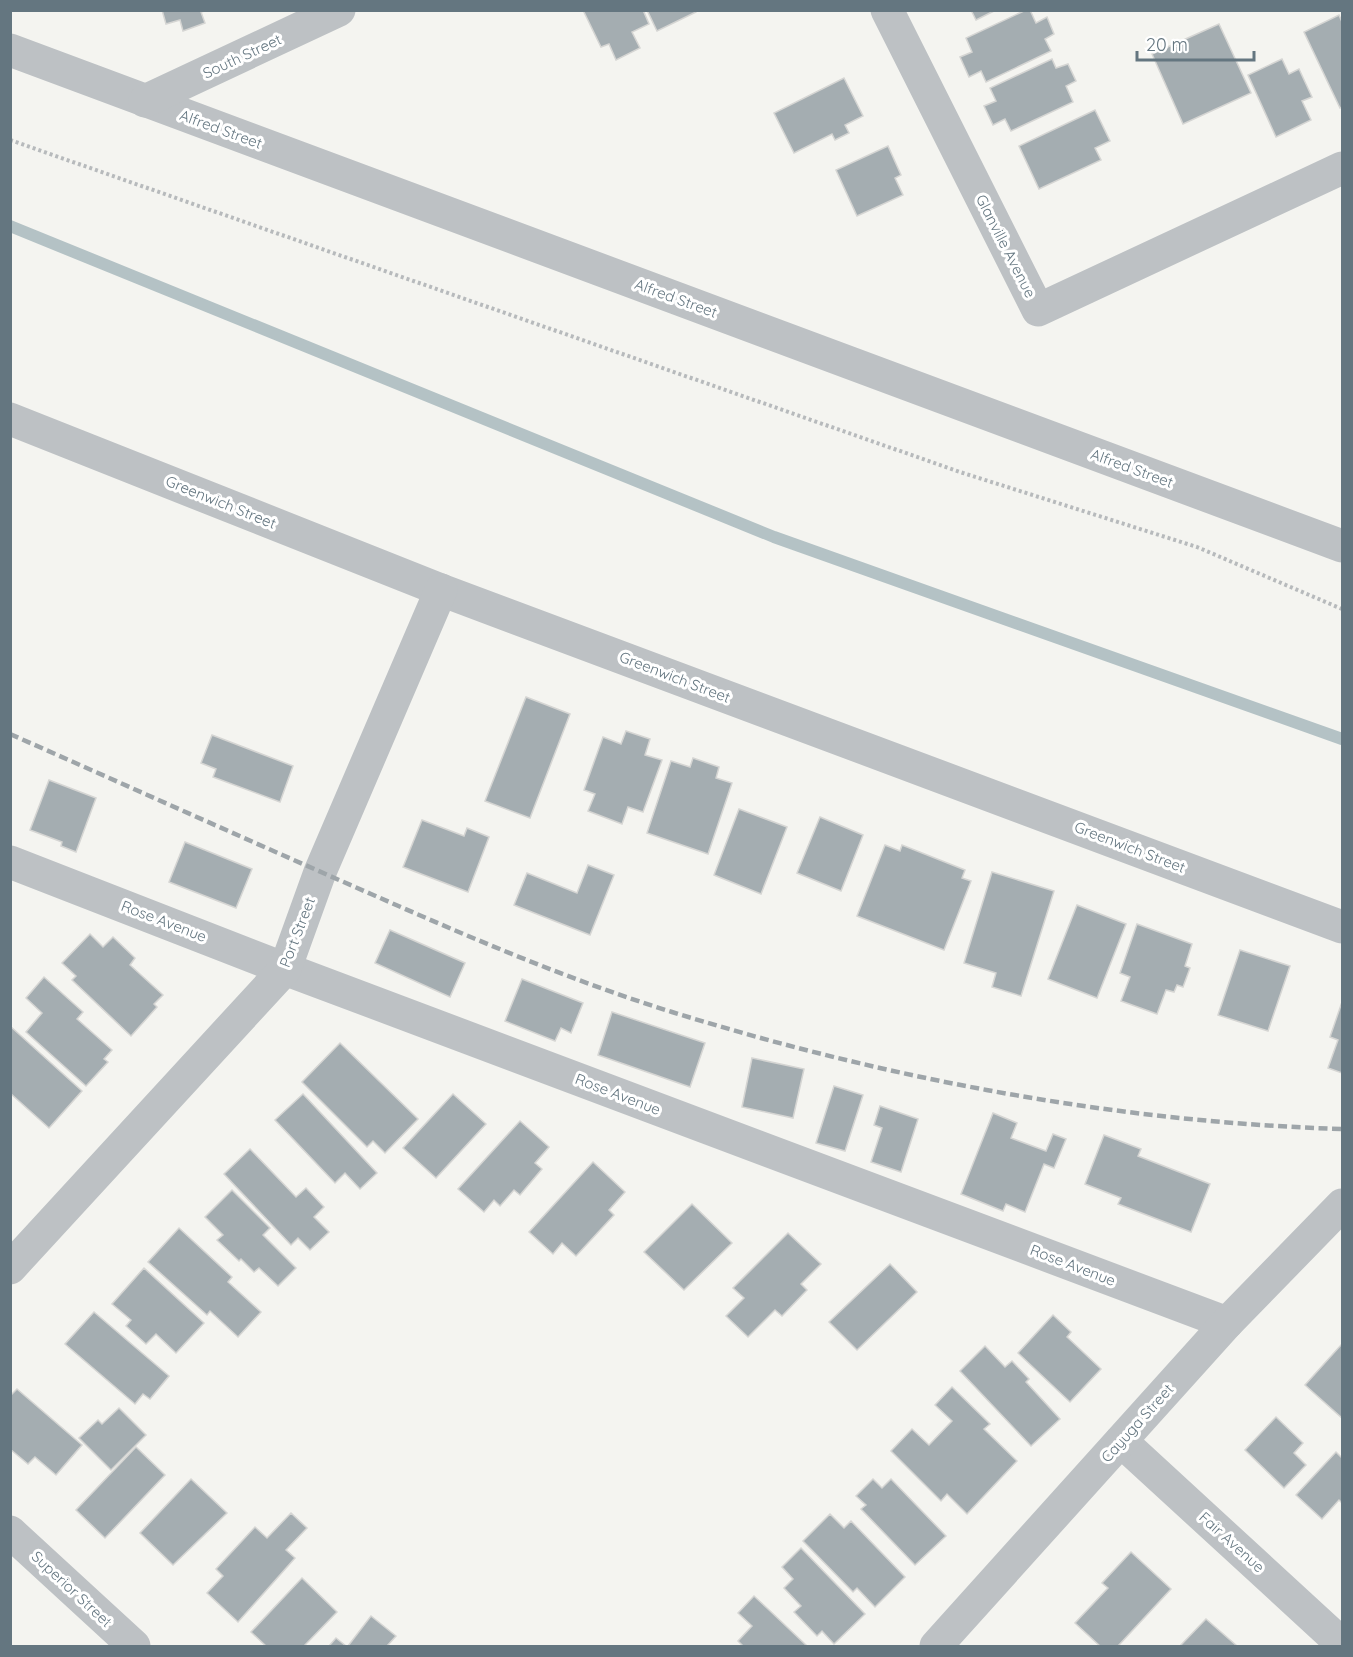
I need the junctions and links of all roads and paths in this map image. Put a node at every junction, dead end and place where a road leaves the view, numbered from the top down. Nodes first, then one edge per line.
1 (339, 10) edge
2 (887, 10) edge
3 (10, 50) edge
4 (145, 101) junction
5 (10, 140) edge
6 (1342, 168) edge
7 (10, 419) edge
8 (1342, 546) edge
9 (441, 590) junction
10 (1342, 609) edge
11 (10, 862) edge
12 (1342, 927) edge
13 (285, 969) junction
14 (1342, 1205) edge
15 (10, 1268) edge
16 (1227, 1323) junction
17 (1121, 1441) junction
18 (10, 1532) edge
19 (1342, 1644) edge
20 (134, 1647) edge
21 (936, 1647) edge

1 - 4 street, South Street
2 - 6 street, Glanville Avenue
3 - 4 street, Alfred Street
4 - 8 street, Alfred Street
5 - 10 path
7 - 9 street, Greenwich Street
9 - 12 street, Greenwich Street
9 - 13 street, Port Street
11 - 13 street, Rose Avenue
13 - 15 street, Port Street
13 - 16 street, Rose Avenue
14 - 16 street, Cayuga Street
16 - 17 street, Cayuga Street
17 - 19 street, Fair Avenue
17 - 21 street, Cayuga Street
18 - 20 street, Superior Street

